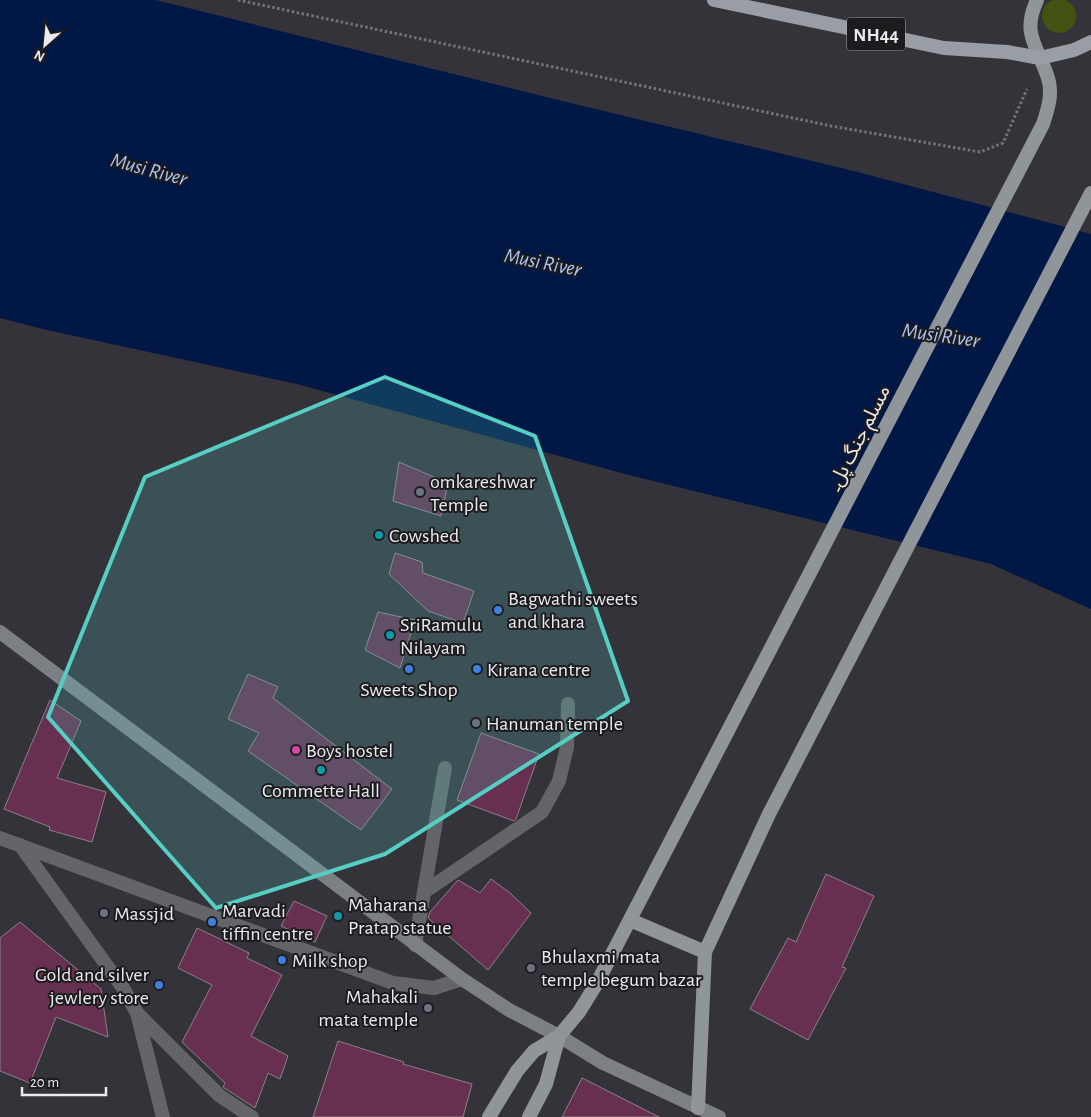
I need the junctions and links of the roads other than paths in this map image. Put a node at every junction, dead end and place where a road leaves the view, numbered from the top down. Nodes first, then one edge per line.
1 (714, 0) edge
2 (1037, 0) edge
3 (1091, 42) edge
4 (1040, 58) junction
5 (1091, 193) edge
6 (0, 632) edge
7 (568, 704) dead end
8 (445, 768) dead end
9 (0, 838) edge
10 (20, 846) junction
11 (424, 892) junction
12 (630, 920) junction
13 (415, 945) junction
14 (705, 952) junction
15 (462, 980) junction
16 (137, 1013) junction
17 (559, 1036) junction
18 (698, 1108) junction
19 (162, 1117) edge
20 (252, 1117) edge
21 (489, 1117) edge
22 (530, 1117) edge
23 (719, 1117) edge

1 - 4 highway, NH44
2 - 4 main road, مسلم جنگ پل۔
3 - 4 highway, NH44
4 - 12 main road, مسلم جنگ پل۔
5 - 14 main road
6 - 13 main road
7 - 11 street
8 - 11 street
9 - 10 street
10 - 15 street
10 - 16 street
11 - 13 street
12 - 14 main road
12 - 17 main road, مسلم جنگ پل۔
13 - 15 main road
14 - 18 main road
15 - 17 main road
16 - 19 street
16 - 20 street
17 - 18 main road
17 - 21 main road
17 - 22 main road
18 - 23 main road

